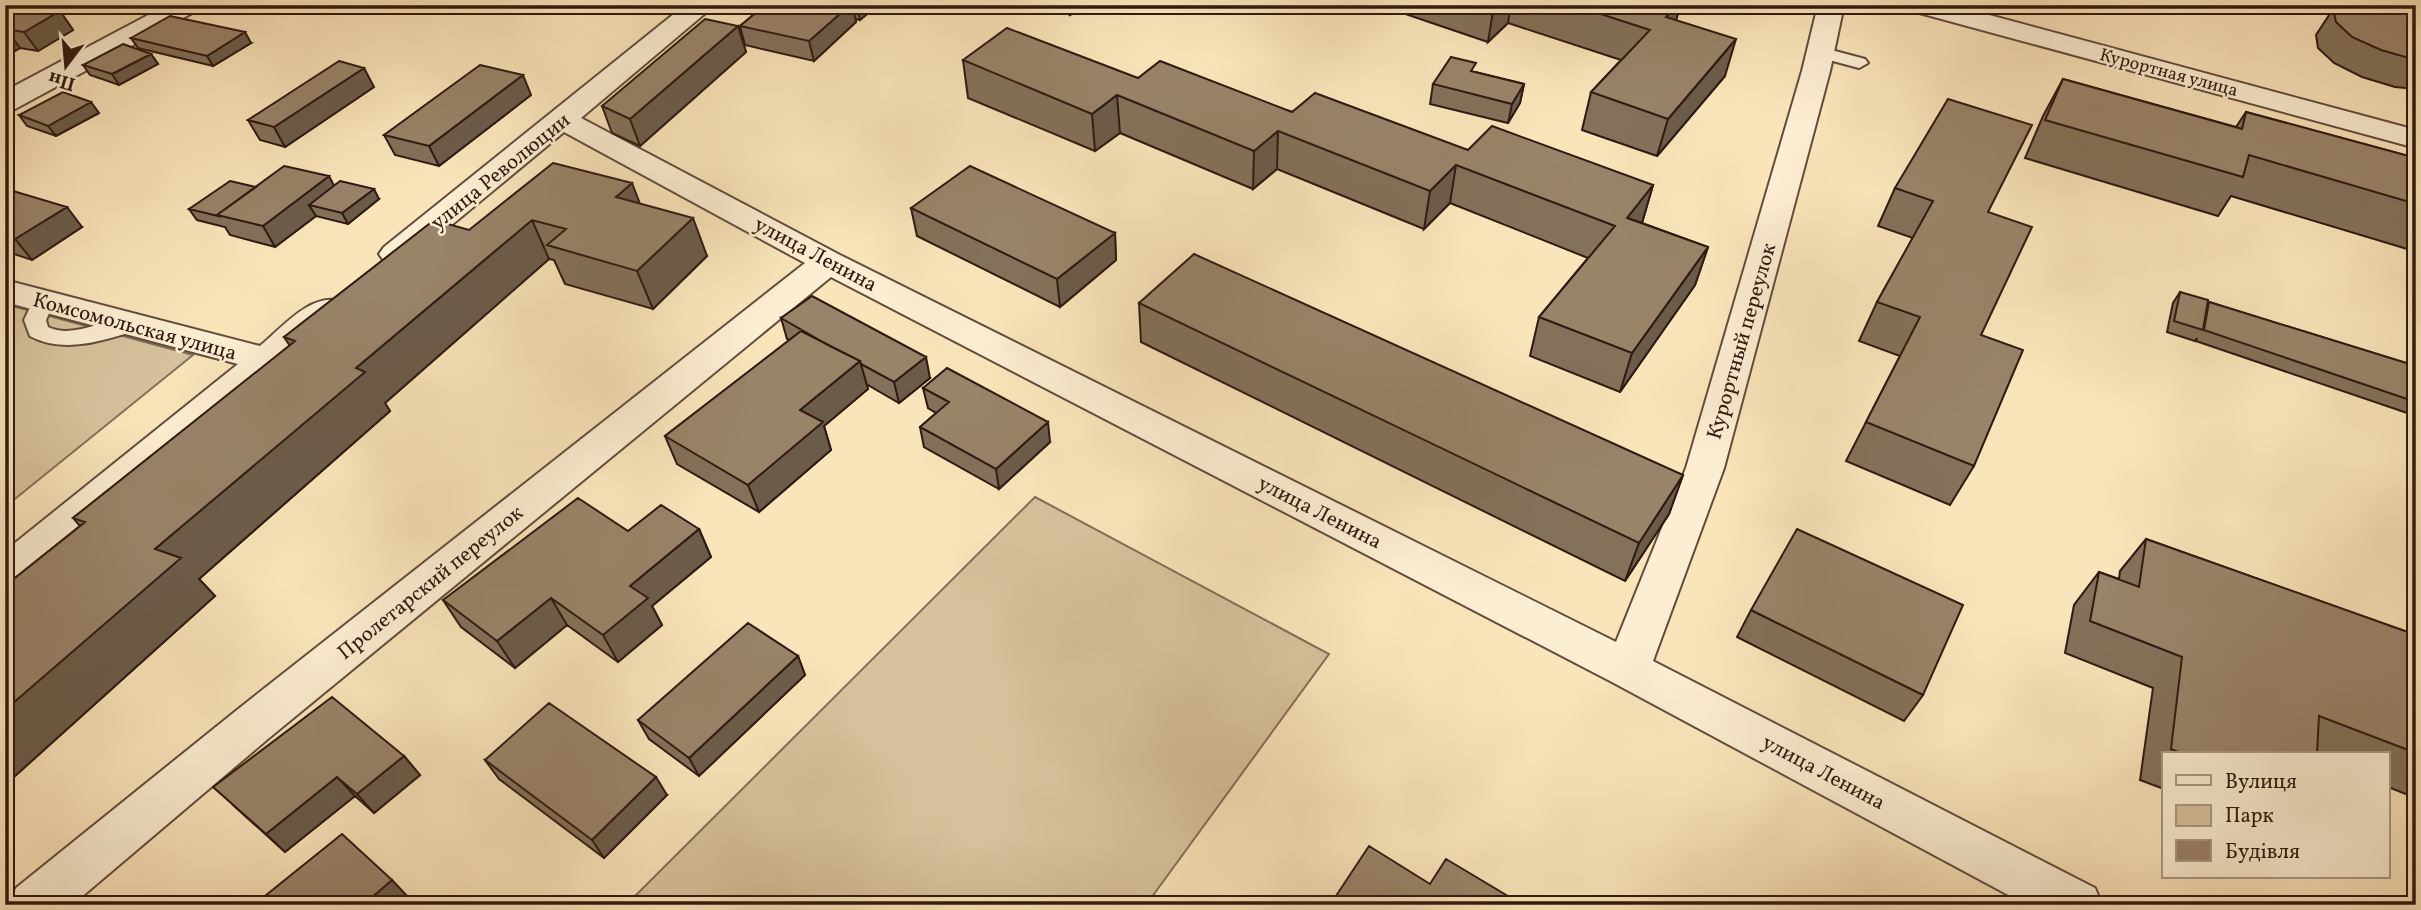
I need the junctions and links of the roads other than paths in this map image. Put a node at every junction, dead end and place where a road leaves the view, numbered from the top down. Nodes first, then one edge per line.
1 (187, 5) edge
2 (702, 5) edge
3 (1831, 5) edge
4 (1921, 5) edge
5 (1820, 52) junction
6 (1859, 63) dead end
7 (5, 103) edge
8 (564, 120) junction
9 (2416, 139) edge
10 (828, 262) junction
11 (5, 291) edge
12 (265, 359) junction
13 (5, 575) edge
14 (1628, 669) junction
15 (33, 905) edge
16 (2077, 905) edge

1 - 7 street
2 - 8 street, улица Революции
3 - 5 street, Курортный переулок
4 - 9 street, Курортная улица
5 - 6 lane
5 - 14 street, Курортный переулок
8 - 10 street, улица Ленина
8 - 12 street, улица Революции
10 - 14 street, улица Ленина
10 - 15 street, Пролетарский переулок
11 - 12 street, Комсомольская улица
12 - 13 street, улица Революции
14 - 16 street, улица Ленина

